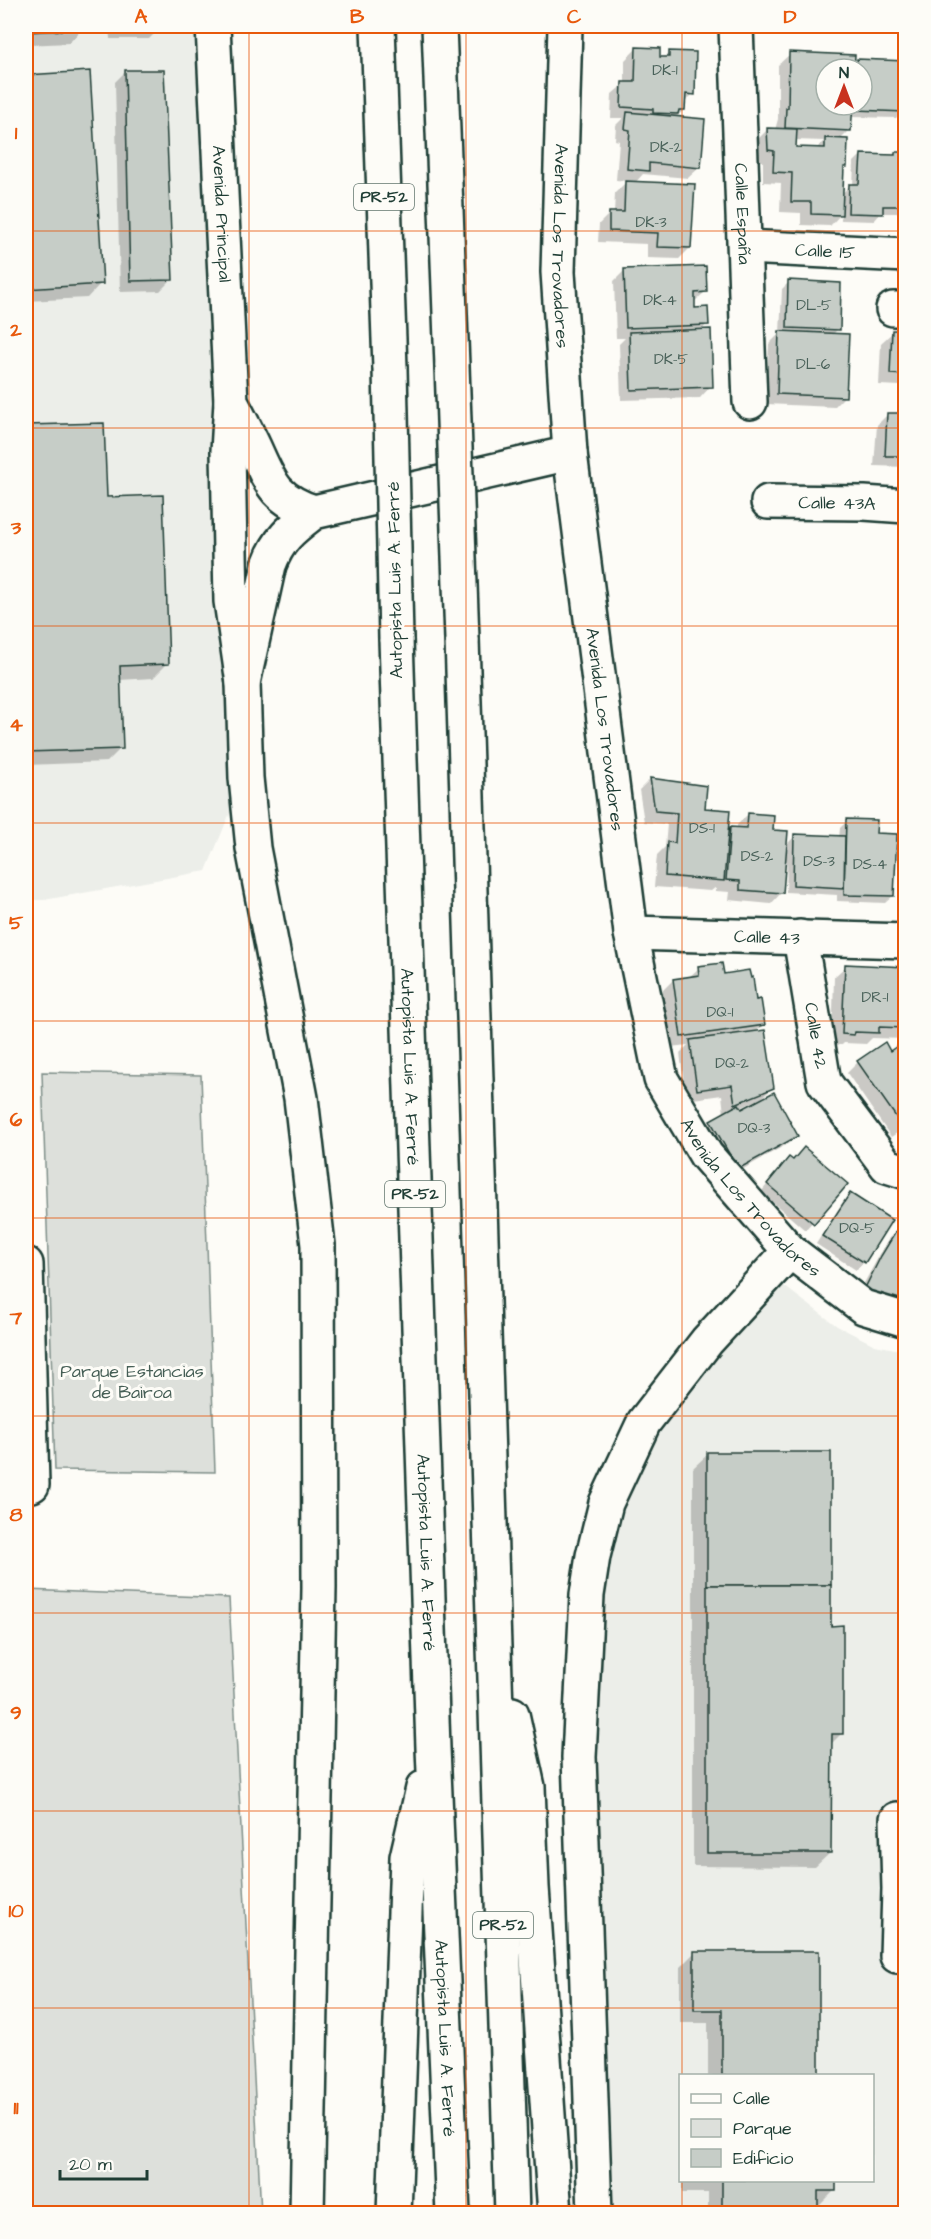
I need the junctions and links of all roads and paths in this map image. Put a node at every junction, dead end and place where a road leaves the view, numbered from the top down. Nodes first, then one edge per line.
1 (213, 26) edge
2 (378, 26) edge
3 (439, 26) edge
4 (566, 26) edge
5 (736, 26) edge
6 (745, 248) junction
7 (906, 255) edge
8 (231, 402) junction
9 (750, 402) dead end
10 (570, 453) junction
11 (768, 502) dead end
12 (906, 506) edge
13 (314, 512) junction
14 (243, 683) junction
15 (631, 933) junction
16 (800, 937) junction
17 (906, 940) edge
18 (906, 1172) edge
19 (790, 1251) junction
20 (26, 1264) edge
21 (906, 1320) edge
22 (32, 1485) dead end
23 (495, 1636) junction
24 (433, 1748) junction
25 (897, 1820) dead end
26 (902, 1889) edge
27 (897, 1956) dead end
28 (307, 2214) edge
29 (394, 2214) edge
30 (453, 2214) edge
31 (512, 2214) edge
32 (555, 2214) edge
33 (595, 2214) edge

1 - 8 main road, Avenida Principal
2 - 24 main road, Autopista Luis A. Ferré / PR-52, bridge
3 - 23 main road, PR-52, bridge
4 - 10 main road, Avenida Los Trovadores
5 - 6 main road, Calle España
6 - 7 main road, Calle 15
6 - 9 main road, Calle España
8 - 13 main road
8 - 14 main road, Avenida Principal
10 - 13 main road
10 - 15 main road, Avenida Los Trovadores
11 - 12 main road, Calle 43A
13 - 14 main road
14 - 28 main road
15 - 16 main road, Calle 43
15 - 19 main road, Avenida Los Trovadores
16 - 17 main road, Calle 43
16 - 18 main road, Calle 42
19 - 21 main road, Avenida Los Trovadores
19 - 33 main road
20 - 22 main road
23 - 31 main road, PR-52
23 - 32 main road
24 - 29 main road
24 - 30 main road, Autopista Luis A. Ferré / PR-52
25 - 26 main road
26 - 27 main road

